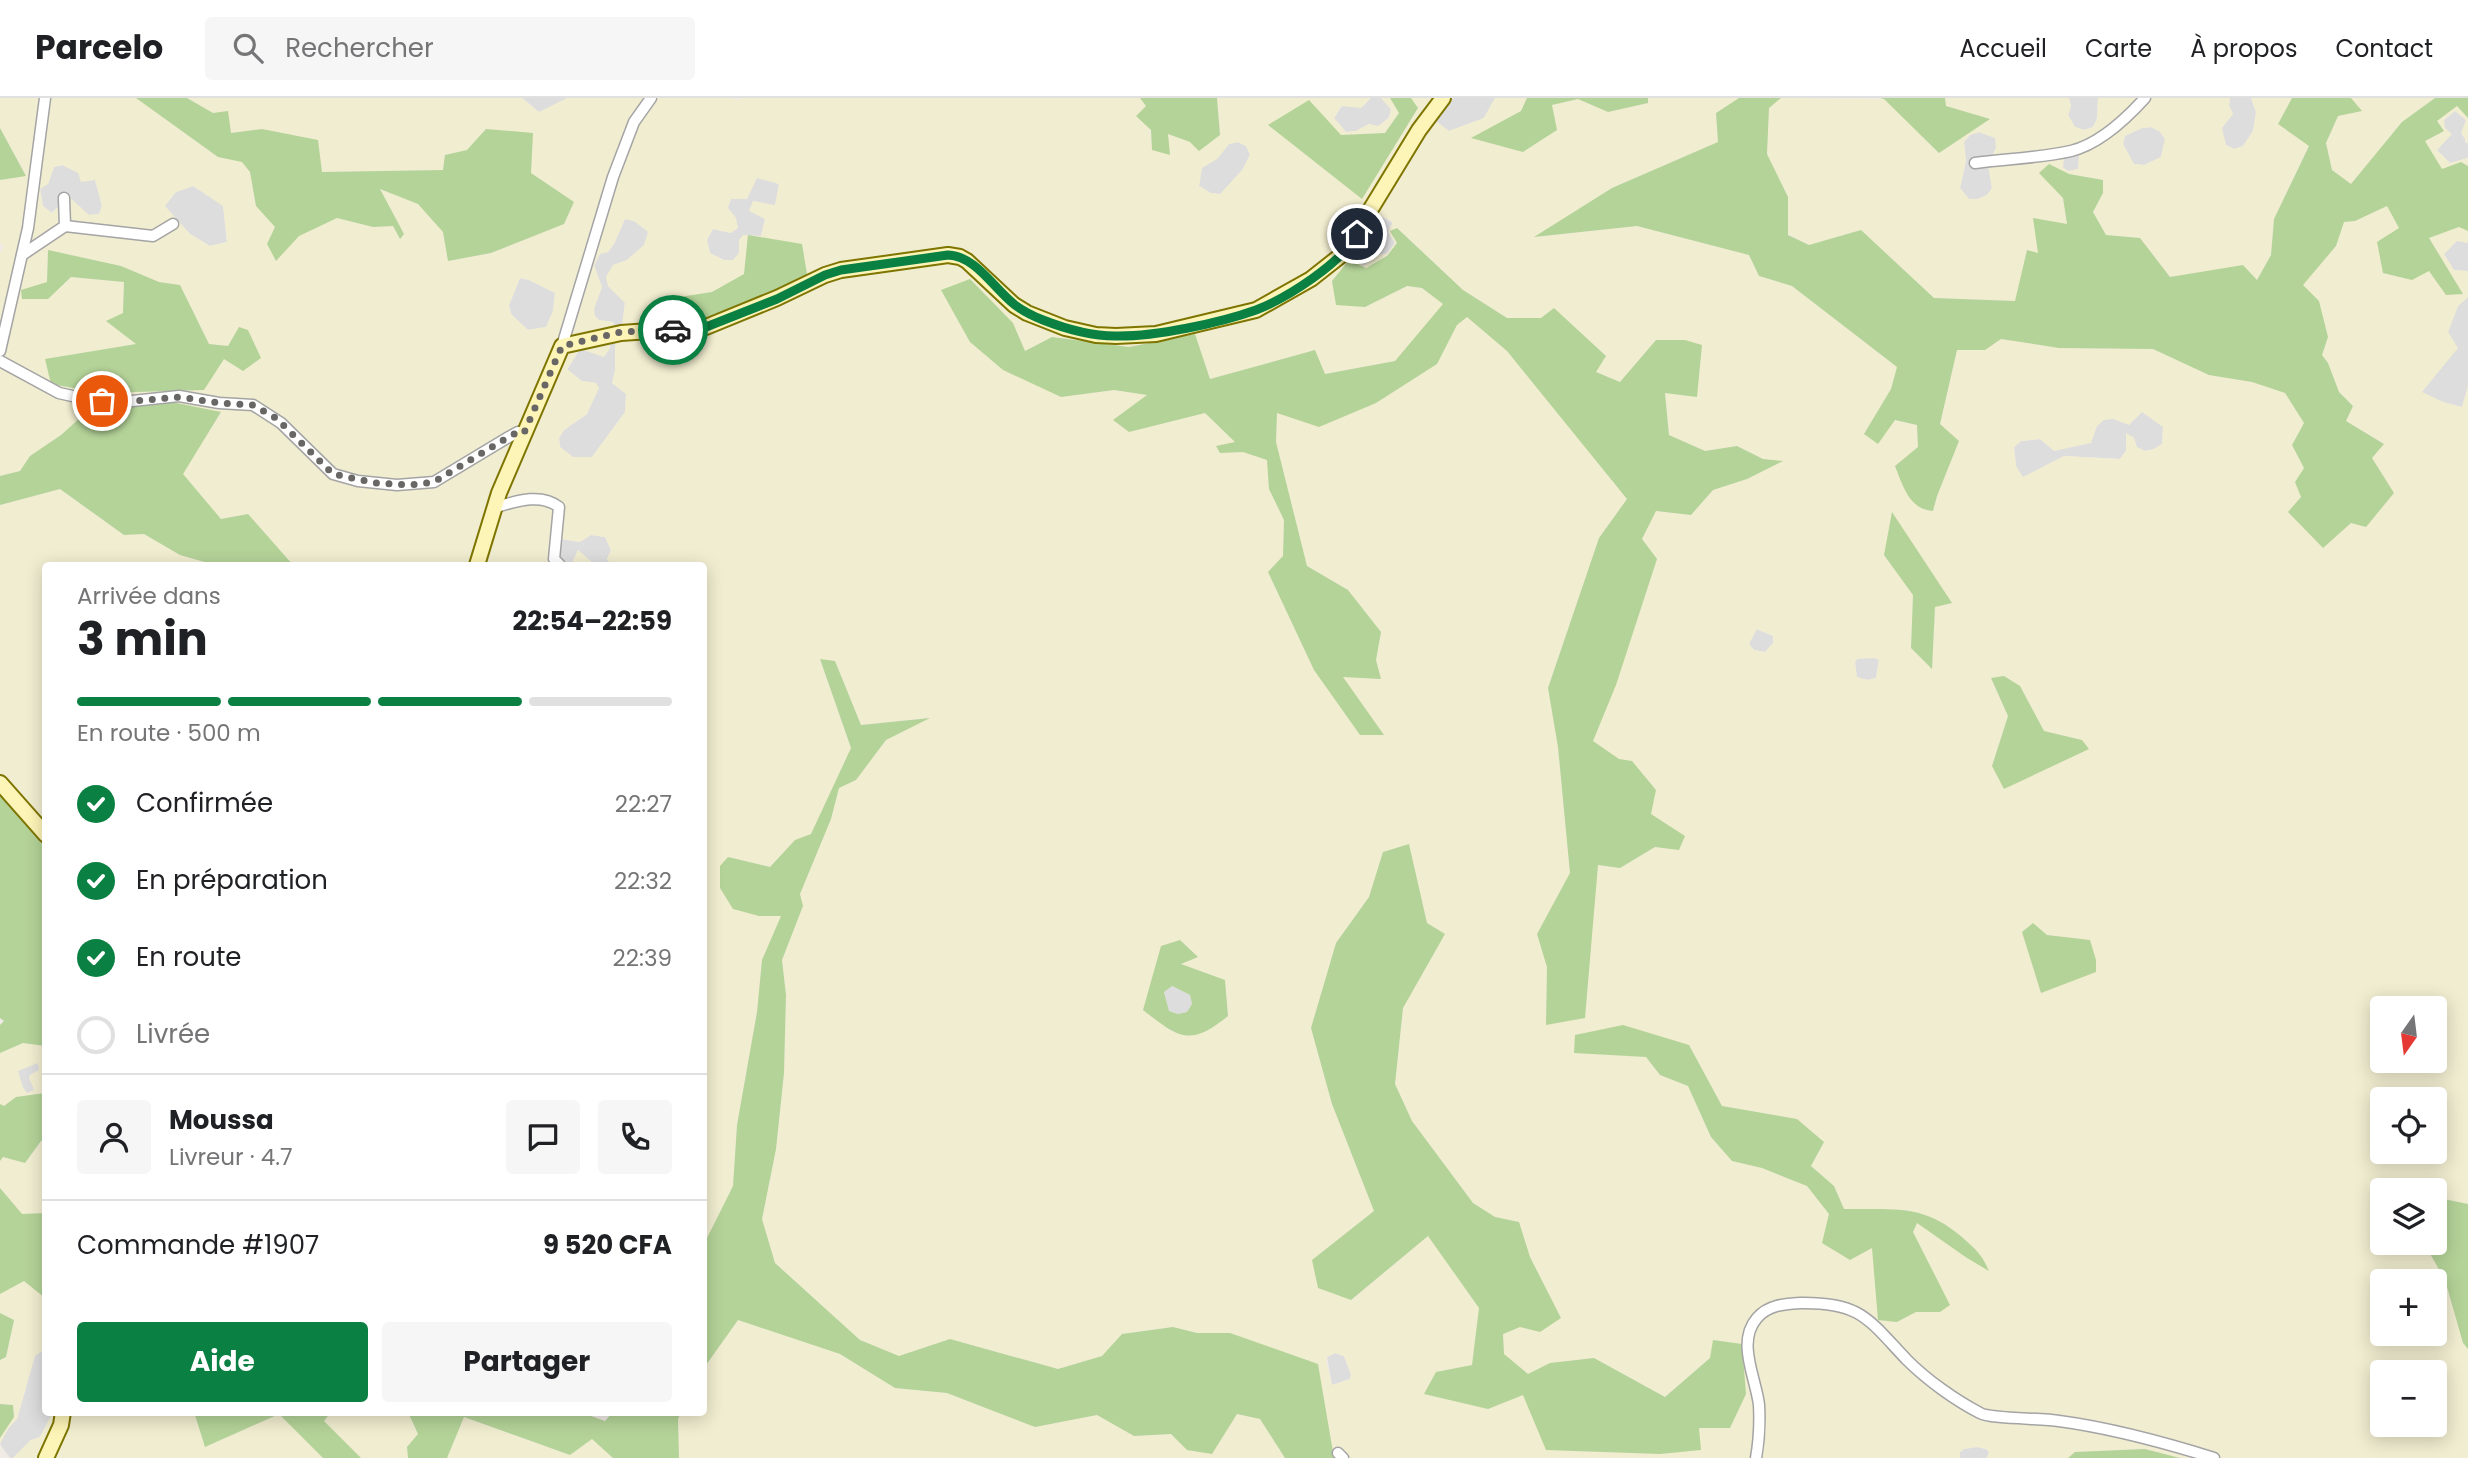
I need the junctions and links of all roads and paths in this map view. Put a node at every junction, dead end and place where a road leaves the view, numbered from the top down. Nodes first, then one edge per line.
1 (45, 98) edge
2 (651, 98) edge
3 (1443, 98) edge
4 (2145, 98) edge
5 (1975, 163) dead end
6 (64, 198) dead end
7 (173, 224) dead end
8 (65, 226) junction
9 (22, 255) junction
10 (562, 346) junction
11 (0, 351) edge
12 (0, 361) edge
13 (524, 433) junction
14 (493, 508) junction
15 (478, 562) edge
16 (557, 562) edge
17 (0, 783) edge
18 (42, 830) edge
19 (62, 1416) edge
20 (46, 1458) edge
21 (1756, 1458) edge
22 (2214, 1458) edge

1 - 9 street
2 - 10 street
3 - 10 street
4 - 5 street
6 - 8 street
7 - 8 street
8 - 9 street
9 - 11 street
10 - 13 street
12 - 13 street
13 - 14 street
14 - 15 street
14 - 16 street
17 - 18 street
19 - 20 street
21 - 22 street

